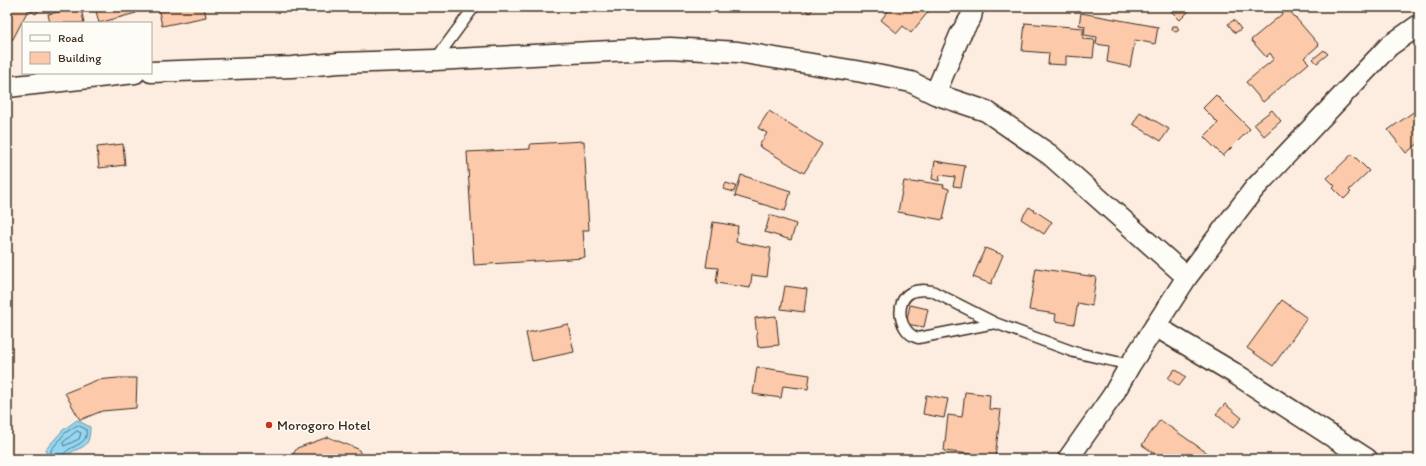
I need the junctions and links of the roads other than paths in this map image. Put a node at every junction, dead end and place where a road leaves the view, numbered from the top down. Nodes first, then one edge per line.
1 (474, 7) edge
2 (973, 7) edge
3 (1419, 25) edge
4 (435, 60) junction
5 (152, 72) edge
6 (126, 74) edge
7 (7, 87) edge
8 (935, 94) junction
9 (1187, 278) junction
10 (995, 323) junction
11 (1155, 326) junction
12 (1130, 365) junction
13 (1068, 459) edge
14 (1367, 459) edge

1 - 4 lane
2 - 8 street
3 - 9 street
4 - 5 street
4 - 8 street
6 - 7 street
8 - 9 street
9 - 11 street
10 - 10 lane
10 - 12 lane
11 - 12 street
11 - 14 street
12 - 13 street

